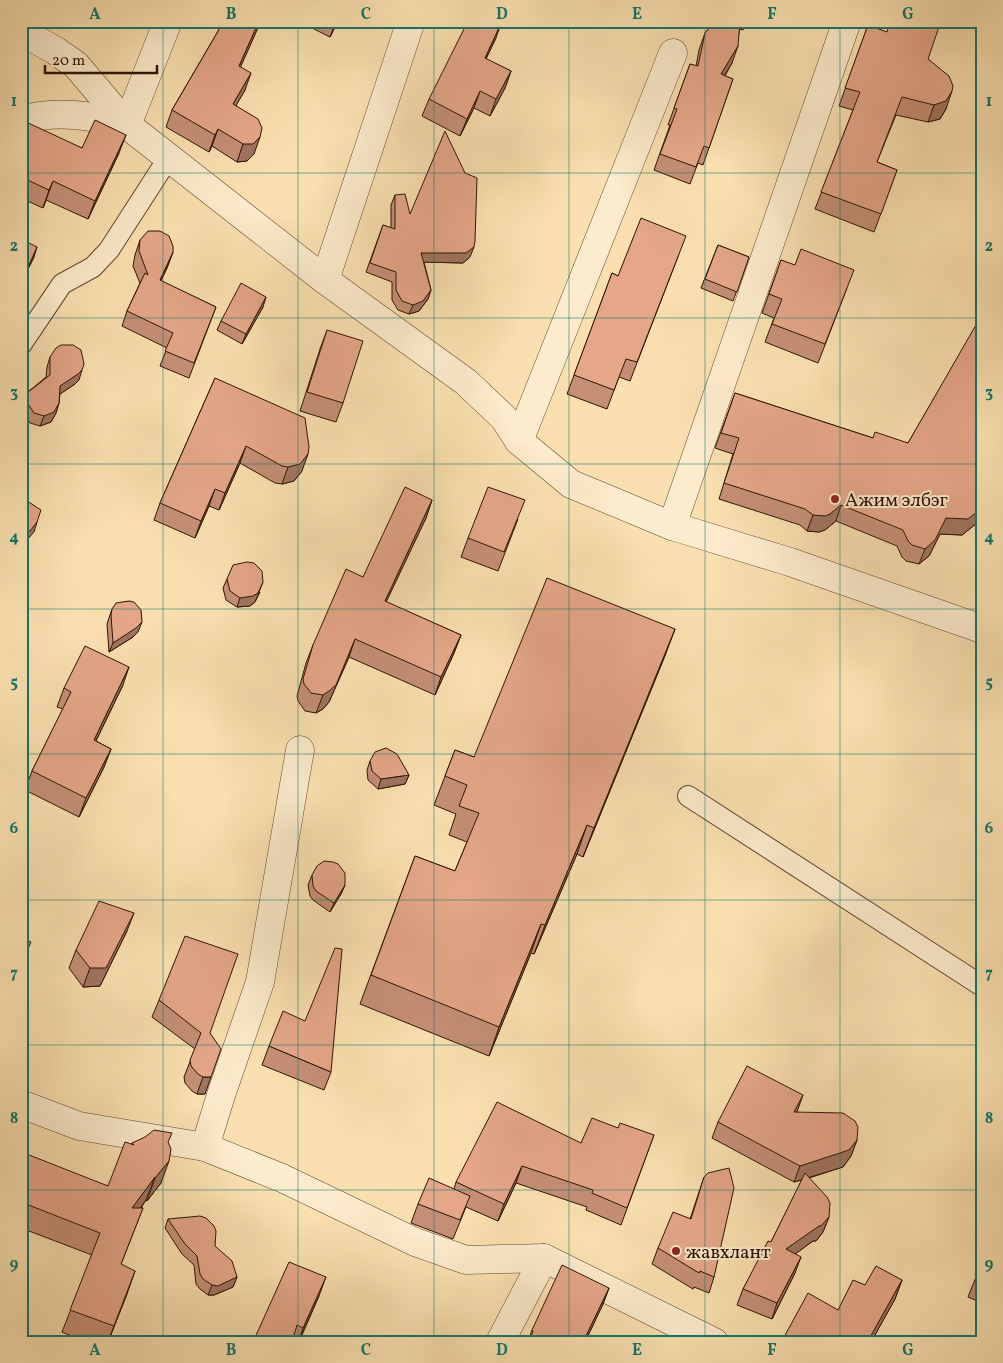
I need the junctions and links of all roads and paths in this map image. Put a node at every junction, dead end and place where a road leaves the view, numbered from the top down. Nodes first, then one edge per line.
1 (168, 21) edge
2 (411, 21) edge
3 (847, 21) edge
4 (21, 31) edge
5 (673, 53) dead end
6 (21, 120) edge
7 (127, 125) junction
8 (169, 157) junction
9 (325, 280) junction
10 (21, 345) edge
11 (519, 441) junction
12 (672, 526) junction
13 (982, 629) edge
14 (300, 750) dead end
15 (688, 796) dead end
16 (982, 986) edge
17 (21, 1104) edge
18 (206, 1147) junction
19 (544, 1258) junction
20 (500, 1342) edge
21 (714, 1342) edge

1 - 7 street
2 - 9 street
3 - 12 street
4 - 7 street
5 - 11 street
6 - 7 street
7 - 8 street
8 - 9 street
8 - 10 lane
9 - 11 street
11 - 12 street
12 - 13 street
14 - 18 street
15 - 16 lane
17 - 18 street
18 - 19 street
19 - 20 street
19 - 21 street

